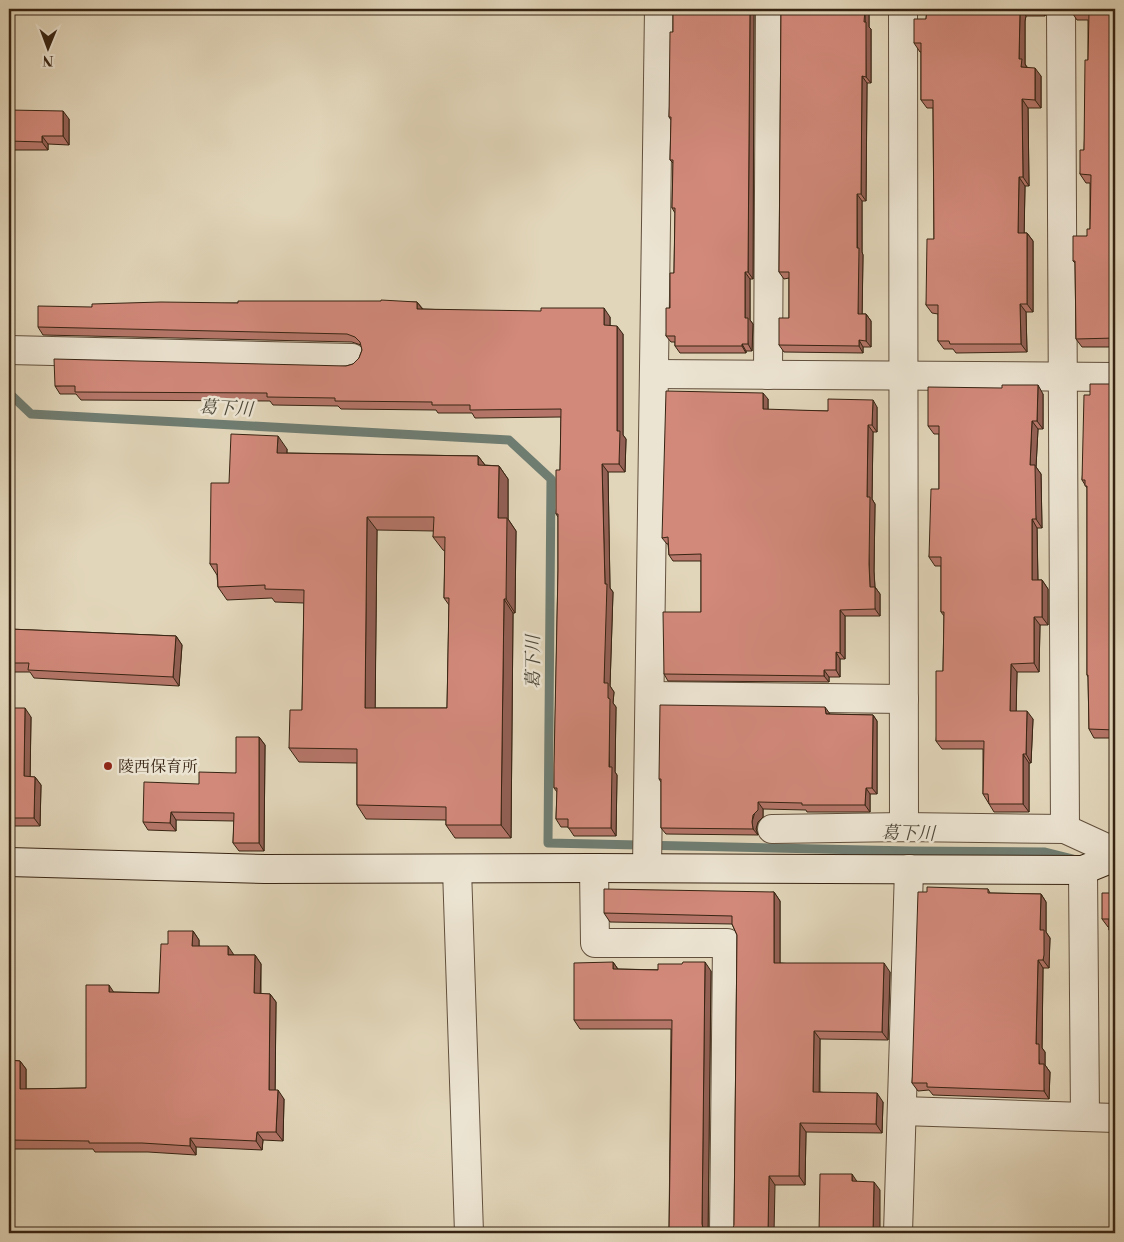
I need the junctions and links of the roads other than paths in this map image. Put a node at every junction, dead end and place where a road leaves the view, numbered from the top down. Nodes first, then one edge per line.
1 (659, 9) edge
2 (770, 9) edge
3 (903, 9) edge
4 (1061, 9) edge
5 (9, 350) edge
6 (352, 358) dead end
7 (654, 374) junction
8 (768, 376) junction
9 (905, 376) junction
10 (1062, 377) junction
11 (1115, 377) edge
12 (650, 696) junction
13 (904, 699) junction
14 (904, 827) junction
15 (772, 829) dead end
16 (1065, 829) junction
17 (1115, 852) edge
18 (1115, 858) edge
19 (9, 862) edge
20 (457, 868) junction
21 (594, 868) junction
22 (647, 868) junction
23 (909, 869) junction
24 (1083, 870) junction
25 (902, 1111) junction
26 (1084, 1117) junction
27 (1115, 1118) edge
28 (469, 1233) edge
29 (724, 1233) edge
30 (898, 1233) edge

1 - 7 street
2 - 8 street
3 - 9 street
4 - 10 street
5 - 6 street
7 - 8 street
7 - 12 street
8 - 9 street
9 - 10 street
9 - 13 street
10 - 11 street
10 - 16 street
12 - 13 street
12 - 22 street
13 - 14 street
14 - 15 street
14 - 16 street
16 - 17 street
18 - 24 street
19 - 20 street
20 - 21 street
20 - 28 street
21 - 22 street
21 - 29 street
22 - 23 street
23 - 24 street
23 - 25 street
24 - 26 street
25 - 26 street
25 - 30 street
26 - 27 street

